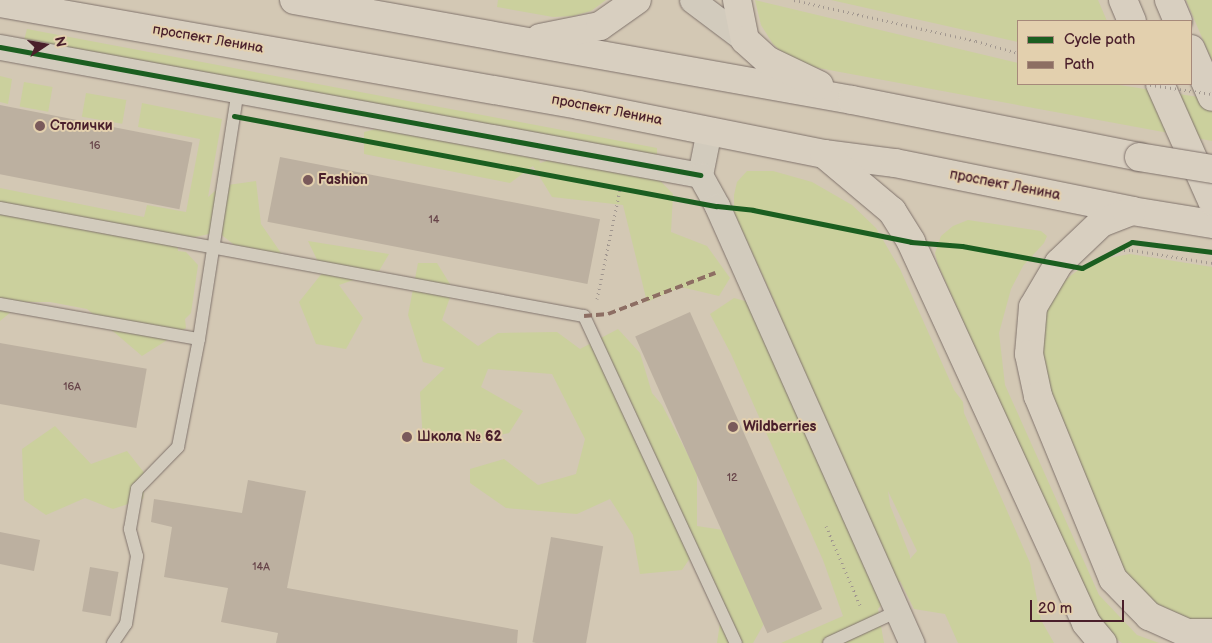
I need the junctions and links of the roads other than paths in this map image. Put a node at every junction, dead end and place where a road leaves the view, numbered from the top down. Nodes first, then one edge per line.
1 (294, 0) edge
2 (636, 0) edge
3 (692, 0) edge
4 (737, 0) edge
5 (1123, 0) edge
6 (1169, 0) edge
7 (0, 3) edge
8 (1132, 20) edge
9 (1178, 20) edge
10 (746, 40) junction
11 (527, 41) junction
12 (0, 47) edge
13 (1192, 52) edge
14 (1160, 85) edge
15 (238, 91) junction
16 (1212, 96) edge
17 (852, 100) junction
18 (709, 130) junction
19 (824, 154) junction
20 (1212, 169) edge
21 (700, 175) junction
22 (1212, 200) edge
23 (0, 208) edge
24 (1132, 210) junction
25 (1212, 224) edge
26 (213, 248) junction
27 (0, 304) edge
28 (199, 339) junction
29 (898, 611) junction
30 (1212, 632) edge
31 (1093, 636) edge
32 (113, 643) edge
33 (736, 643) edge
34 (828, 643) edge
35 (912, 643) edge

1 - 11 main road
2 - 11 main road
3 - 10 street
4 - 10 main road
5 - 8 main road
6 - 9 main road
7 - 18 main road, проспект Ленина
10 - 17 main road
11 - 17 main road
12 - 15 street
13 - 16 main road
14 - 22 main road
15 - 21 street
15 - 26 lane
17 - 20 main road, bridge
18 - 19 main road, проспект Ленина
18 - 21 street
19 - 24 main road, проспект Ленина
19 - 31 main road
21 - 29 street
23 - 26 lane
24 - 25 main road, проспект Ленина
24 - 30 main road
26 - 28 lane
26 - 33 lane
27 - 28 lane
28 - 32 lane
29 - 34 lane
29 - 35 street

